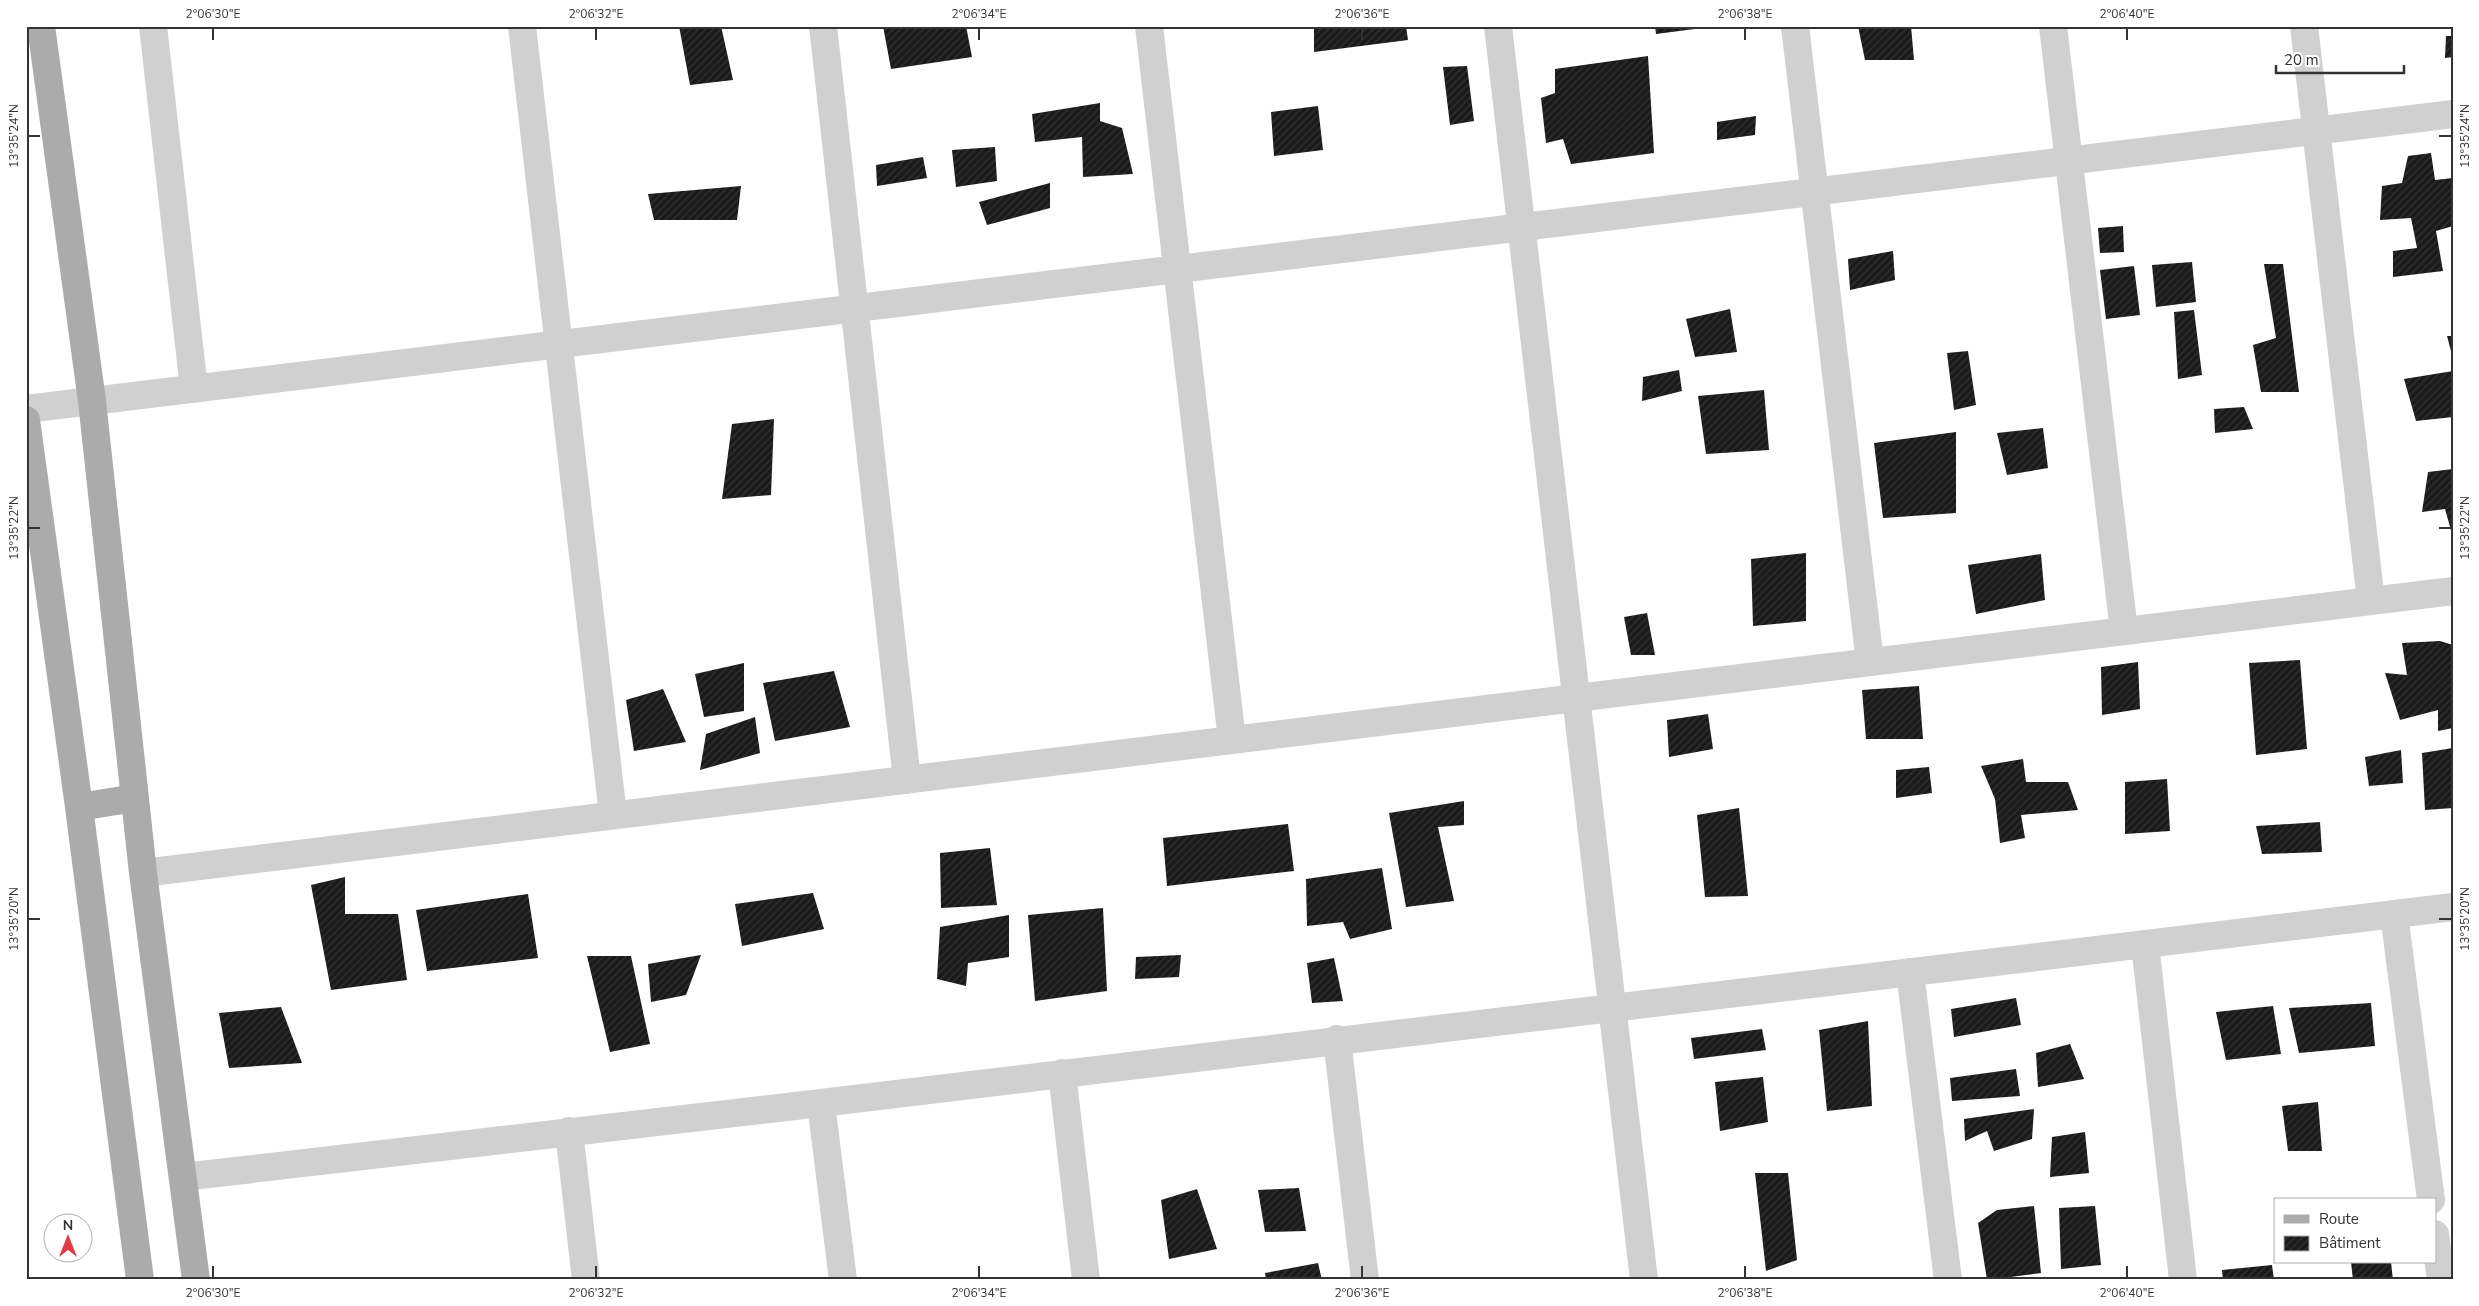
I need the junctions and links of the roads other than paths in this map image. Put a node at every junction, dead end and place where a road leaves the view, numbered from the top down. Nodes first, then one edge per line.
1 (41, 26) edge
2 (153, 26) edge
3 (522, 26) edge
4 (823, 26) edge
5 (1149, 26) edge
6 (1498, 26) edge
7 (1795, 26) edge
8 (2053, 26) edge
9 (2304, 26) edge
10 (2453, 114) edge
11 (2316, 130) junction
12 (2069, 160) junction
13 (1814, 191) junction
14 (1522, 227) junction
15 (1177, 269) junction
16 (856, 308) junction
17 (559, 345) junction
18 (194, 389) junction
19 (92, 401) junction
20 (26, 409) edge
21 (26, 420) edge
22 (2453, 591) edge
23 (2371, 601) junction
24 (2124, 632) junction
25 (1870, 662) junction
26 (1576, 698) junction
27 (1232, 740) junction
28 (907, 780) junction
29 (135, 798) junction
30 (79, 807) junction
31 (613, 815) junction
32 (143, 873) junction
33 (2453, 907) edge
34 (2394, 914) junction
35 (2145, 944) junction
36 (1910, 972) junction
37 (1612, 1007) junction
38 (1337, 1039) junction
39 (1062, 1073) junction
40 (822, 1103) junction
41 (569, 1131) junction
42 (183, 1177) junction
43 (2431, 1198) edge
44 (2436, 1242) edge
45 (140, 1280) edge
46 (196, 1280) edge
47 (586, 1280) edge
48 (843, 1280) edge
49 (1086, 1280) edge
50 (1365, 1280) edge
51 (1644, 1280) edge
52 (1948, 1280) edge
53 (2183, 1280) edge
54 (2441, 1280) edge

1 - 19 main road
2 - 18 street
3 - 17 street
4 - 16 street
5 - 15 street
6 - 14 street
7 - 13 street
8 - 12 street
9 - 11 street
10 - 11 street
11 - 12 street
11 - 23 street
12 - 13 street
12 - 24 street
13 - 14 street
13 - 25 street
14 - 15 street
14 - 26 street
15 - 16 street
15 - 27 street
16 - 17 street
16 - 28 street
17 - 18 street
17 - 31 street
18 - 19 street
19 - 20 street
19 - 29 main road
21 - 30 main road
22 - 23 street
23 - 24 street
24 - 25 street
25 - 26 street
26 - 27 street
26 - 37 street
27 - 28 street
28 - 31 street
29 - 30 main road
29 - 32 main road
30 - 45 main road
31 - 32 street
32 - 42 main road
33 - 34 street
34 - 35 street
34 - 43 street
35 - 36 street
35 - 53 street
36 - 37 street
36 - 52 street
37 - 38 street
37 - 51 street
38 - 39 street
38 - 50 street
39 - 40 street
39 - 49 street
40 - 41 street
40 - 48 street
41 - 42 street
41 - 47 street
42 - 46 main road
44 - 54 street

